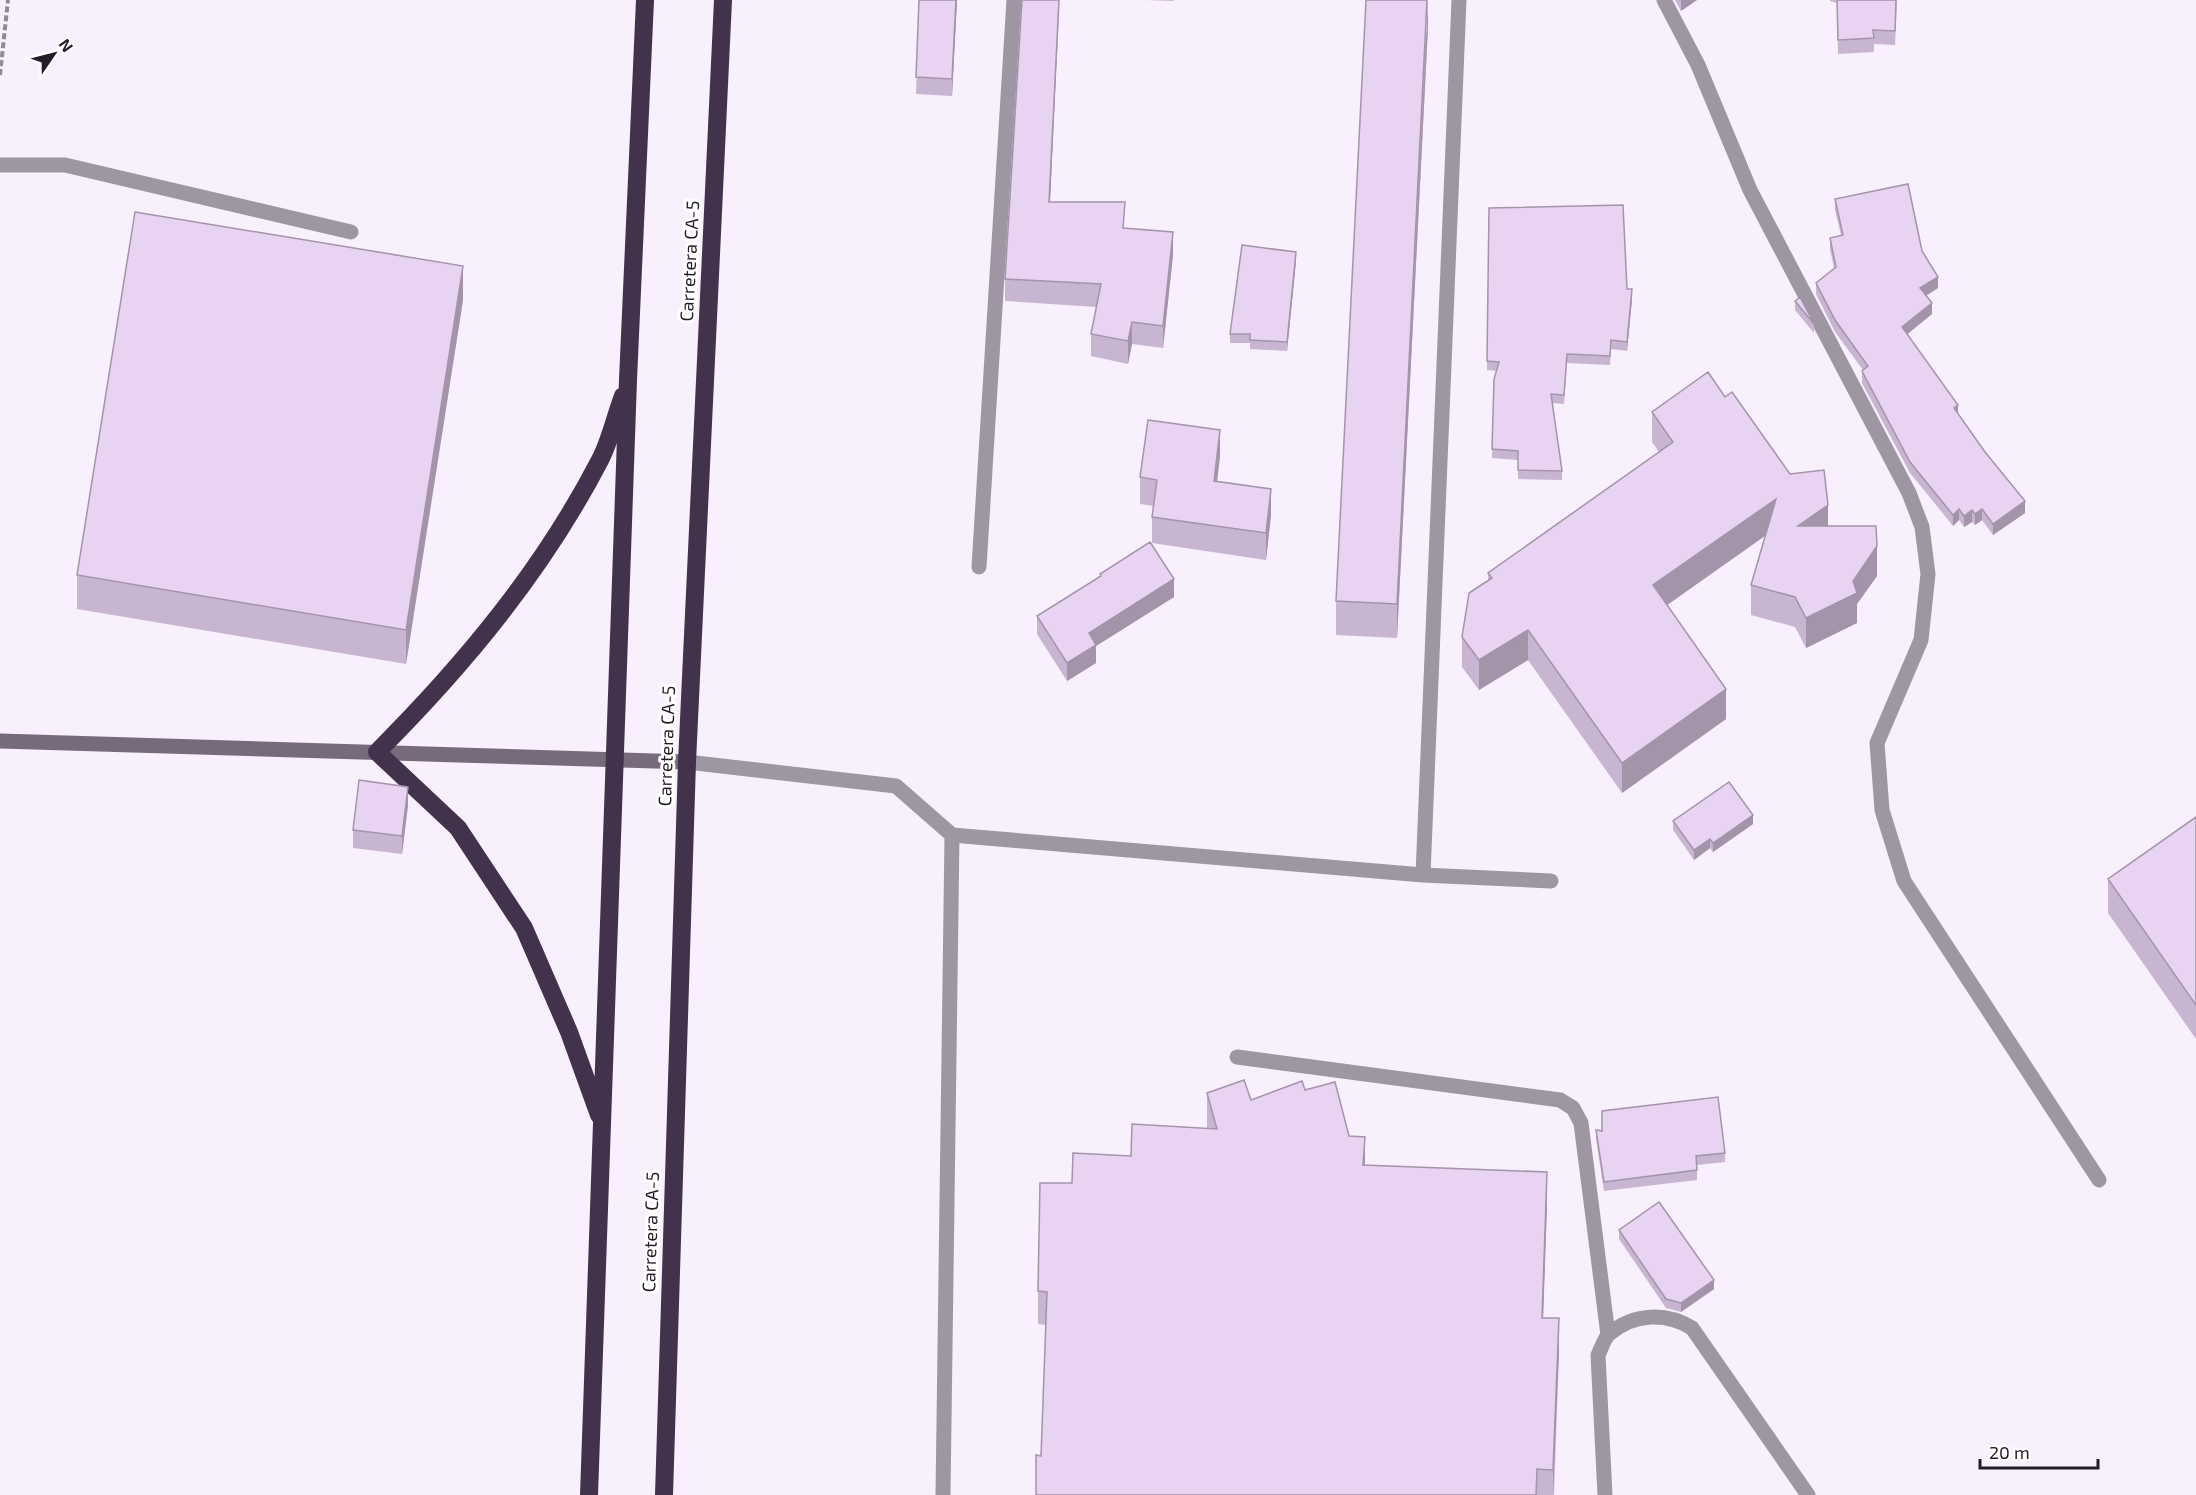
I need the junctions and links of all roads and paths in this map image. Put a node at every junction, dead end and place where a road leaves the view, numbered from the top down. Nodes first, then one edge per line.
1 (8, 0) edge
2 (645, 0) edge
3 (723, 0) edge
4 (1014, 0) edge
5 (1459, 0) edge
6 (1664, 0) edge
7 (0, 75) edge
8 (0, 165) edge
9 (351, 232) dead end
10 (628, 380) junction
11 (980, 567) dead end
12 (0, 741) edge
13 (377, 752) junction
14 (616, 759) junction
15 (687, 762) junction
16 (952, 835) junction
17 (1423, 875) junction
18 (1551, 881) dead end
19 (1237, 1057) dead end
20 (603, 1125) junction
21 (2099, 1180) dead end
22 (1608, 1335) junction
23 (589, 1495) edge
24 (664, 1495) edge
25 (943, 1495) edge
26 (1605, 1495) edge
27 (1808, 1495) edge

1 - 7 path
2 - 10 highway
3 - 15 highway, Carretera CA-5
4 - 11 lane
5 - 17 lane
6 - 21 lane
8 - 9 lane
10 - 13 highway
10 - 14 highway
12 - 13 main road
13 - 14 main road
13 - 20 highway
14 - 15 main road
14 - 20 highway
15 - 16 lane
15 - 24 highway, Carretera CA-5
16 - 17 lane
16 - 25 lane
17 - 18 lane
19 - 22 lane
20 - 23 highway
22 - 26 lane
22 - 27 lane

